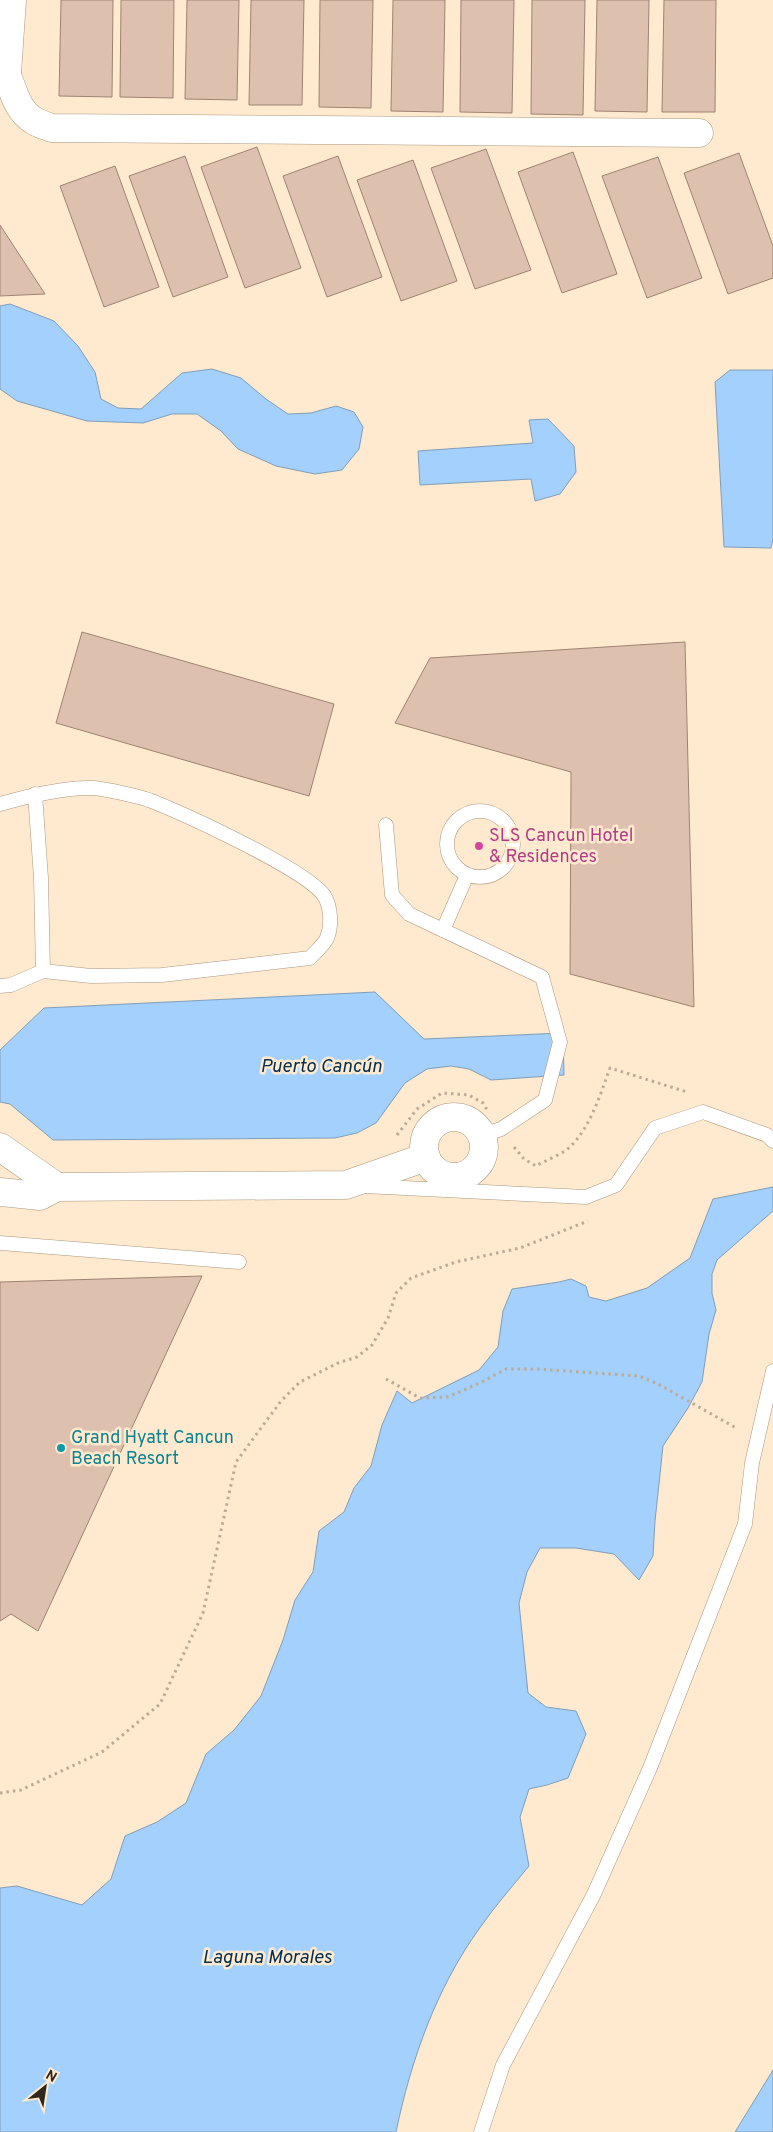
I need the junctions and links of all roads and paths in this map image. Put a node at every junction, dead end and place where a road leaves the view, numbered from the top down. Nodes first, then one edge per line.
1 (8, 14) edge
2 (4, 67) edge
3 (699, 133) dead end
4 (35, 794) junction
5 (0, 804) edge
6 (386, 825) dead end
7 (467, 875) junction
8 (443, 930) junction
9 (43, 971) junction
10 (0, 986) edge
11 (696, 1095) dead end
12 (492, 1132) junction
13 (394, 1138) dead end
14 (773, 1141) edge
15 (0, 1147) edge
16 (426, 1157) junction
17 (346, 1185) junction
18 (616, 1185) junction
19 (56, 1187) junction
20 (0, 1192) edge
21 (0, 1243) edge
22 (239, 1262) dead end
23 (773, 1370) edge
24 (386, 1379) dead end
25 (724, 1422) dead end
26 (0, 1793) edge
27 (481, 2132) edge

1 - 2 street
2 - 3 street
4 - 5 lane
4 - 9 lane
4 - 9 lane
6 - 8 lane
7 - 7 lane
7 - 8 lane
8 - 12 lane
9 - 10 lane
11 - 12 path
12 - 13 path
12 - 16 street
12 - 16 street
14 - 18 lane
15 - 19 street
16 - 17 street
17 - 18 lane
17 - 19 street
18 - 26 path
19 - 20 street
21 - 22 lane
23 - 27 lane
24 - 25 path

